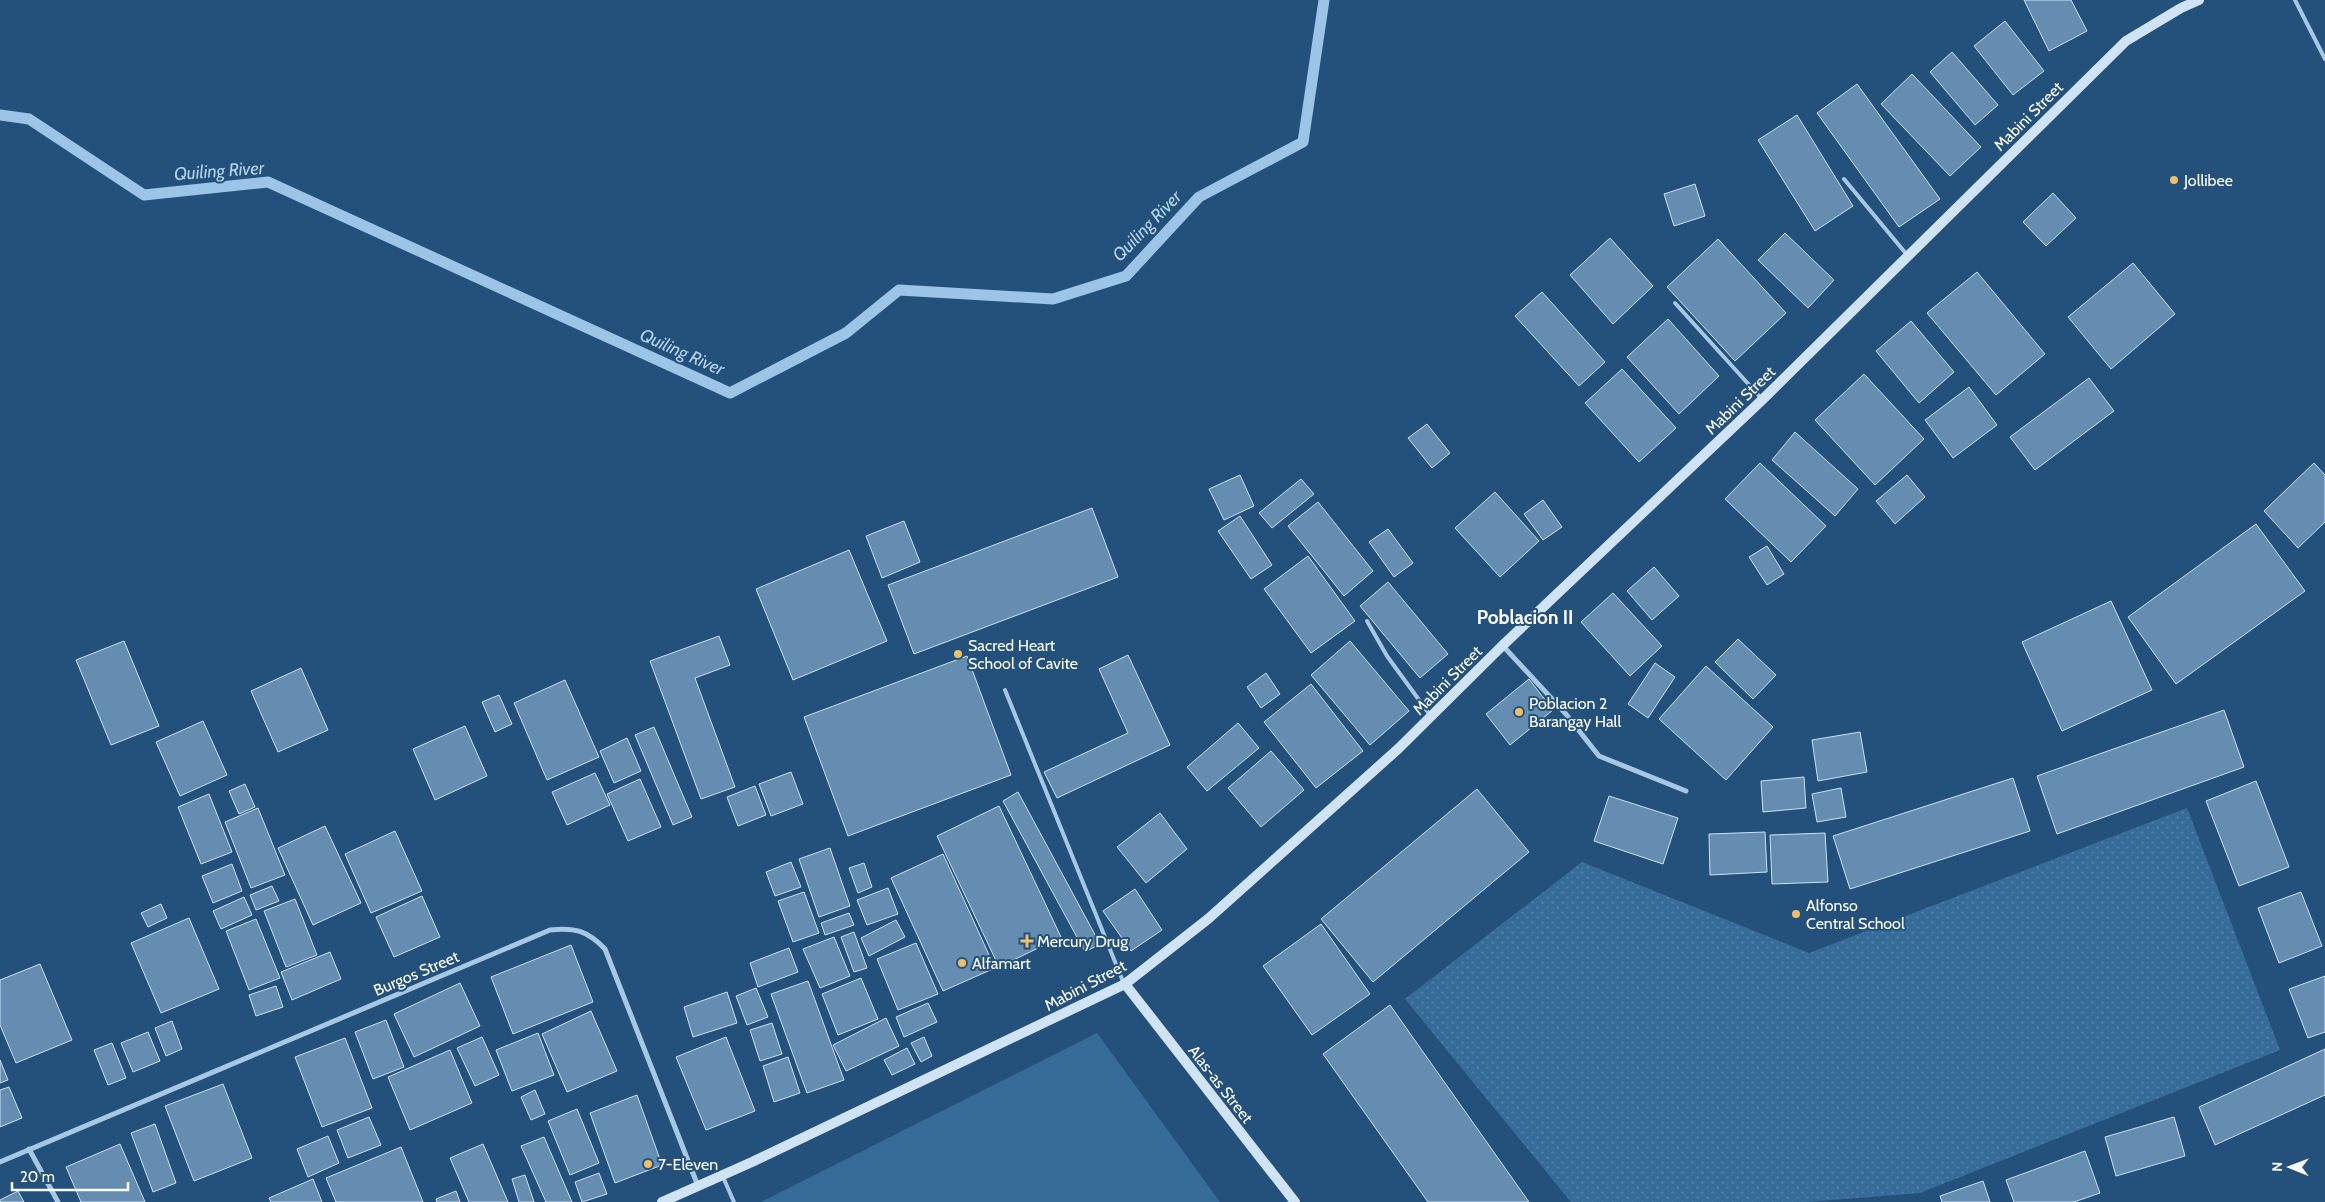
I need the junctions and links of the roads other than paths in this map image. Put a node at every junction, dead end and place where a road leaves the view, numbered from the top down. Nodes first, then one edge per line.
1 (2199, 0) edge
2 (2295, 0) edge
3 (2325, 59) edge
4 (1844, 179) dead end
5 (1908, 256) junction
6 (1675, 303) dead end
7 (1762, 400) junction
8 (1367, 621) dead end
9 (1502, 646) junction
10 (1005, 690) dead end
11 (1432, 716) junction
12 (1686, 792) dead end
13 (1124, 984) junction
14 (29, 1149) junction
15 (0, 1162) edge
16 (722, 1175) junction
17 (698, 1186) junction
18 (58, 1202) edge
19 (662, 1202) edge
20 (734, 1202) edge
21 (1295, 1202) edge

1 - 5 main road, Mabini Street
2 - 3 lane
4 - 5 lane
5 - 7 main road, Mabini Street
6 - 7 lane
7 - 9 main road, Mabini Street
8 - 11 lane
9 - 11 main road, Mabini Street
9 - 12 street
10 - 13 lane
11 - 13 main road, Mabini Street
13 - 16 main road, Mabini Street
13 - 21 main road, Alas-as Street
14 - 15 street, Burgos Street
14 - 17 street, Burgos Street
14 - 18 street
16 - 17 main road, Mabini Street
16 - 20 lane
17 - 19 main road, Mabini Street

